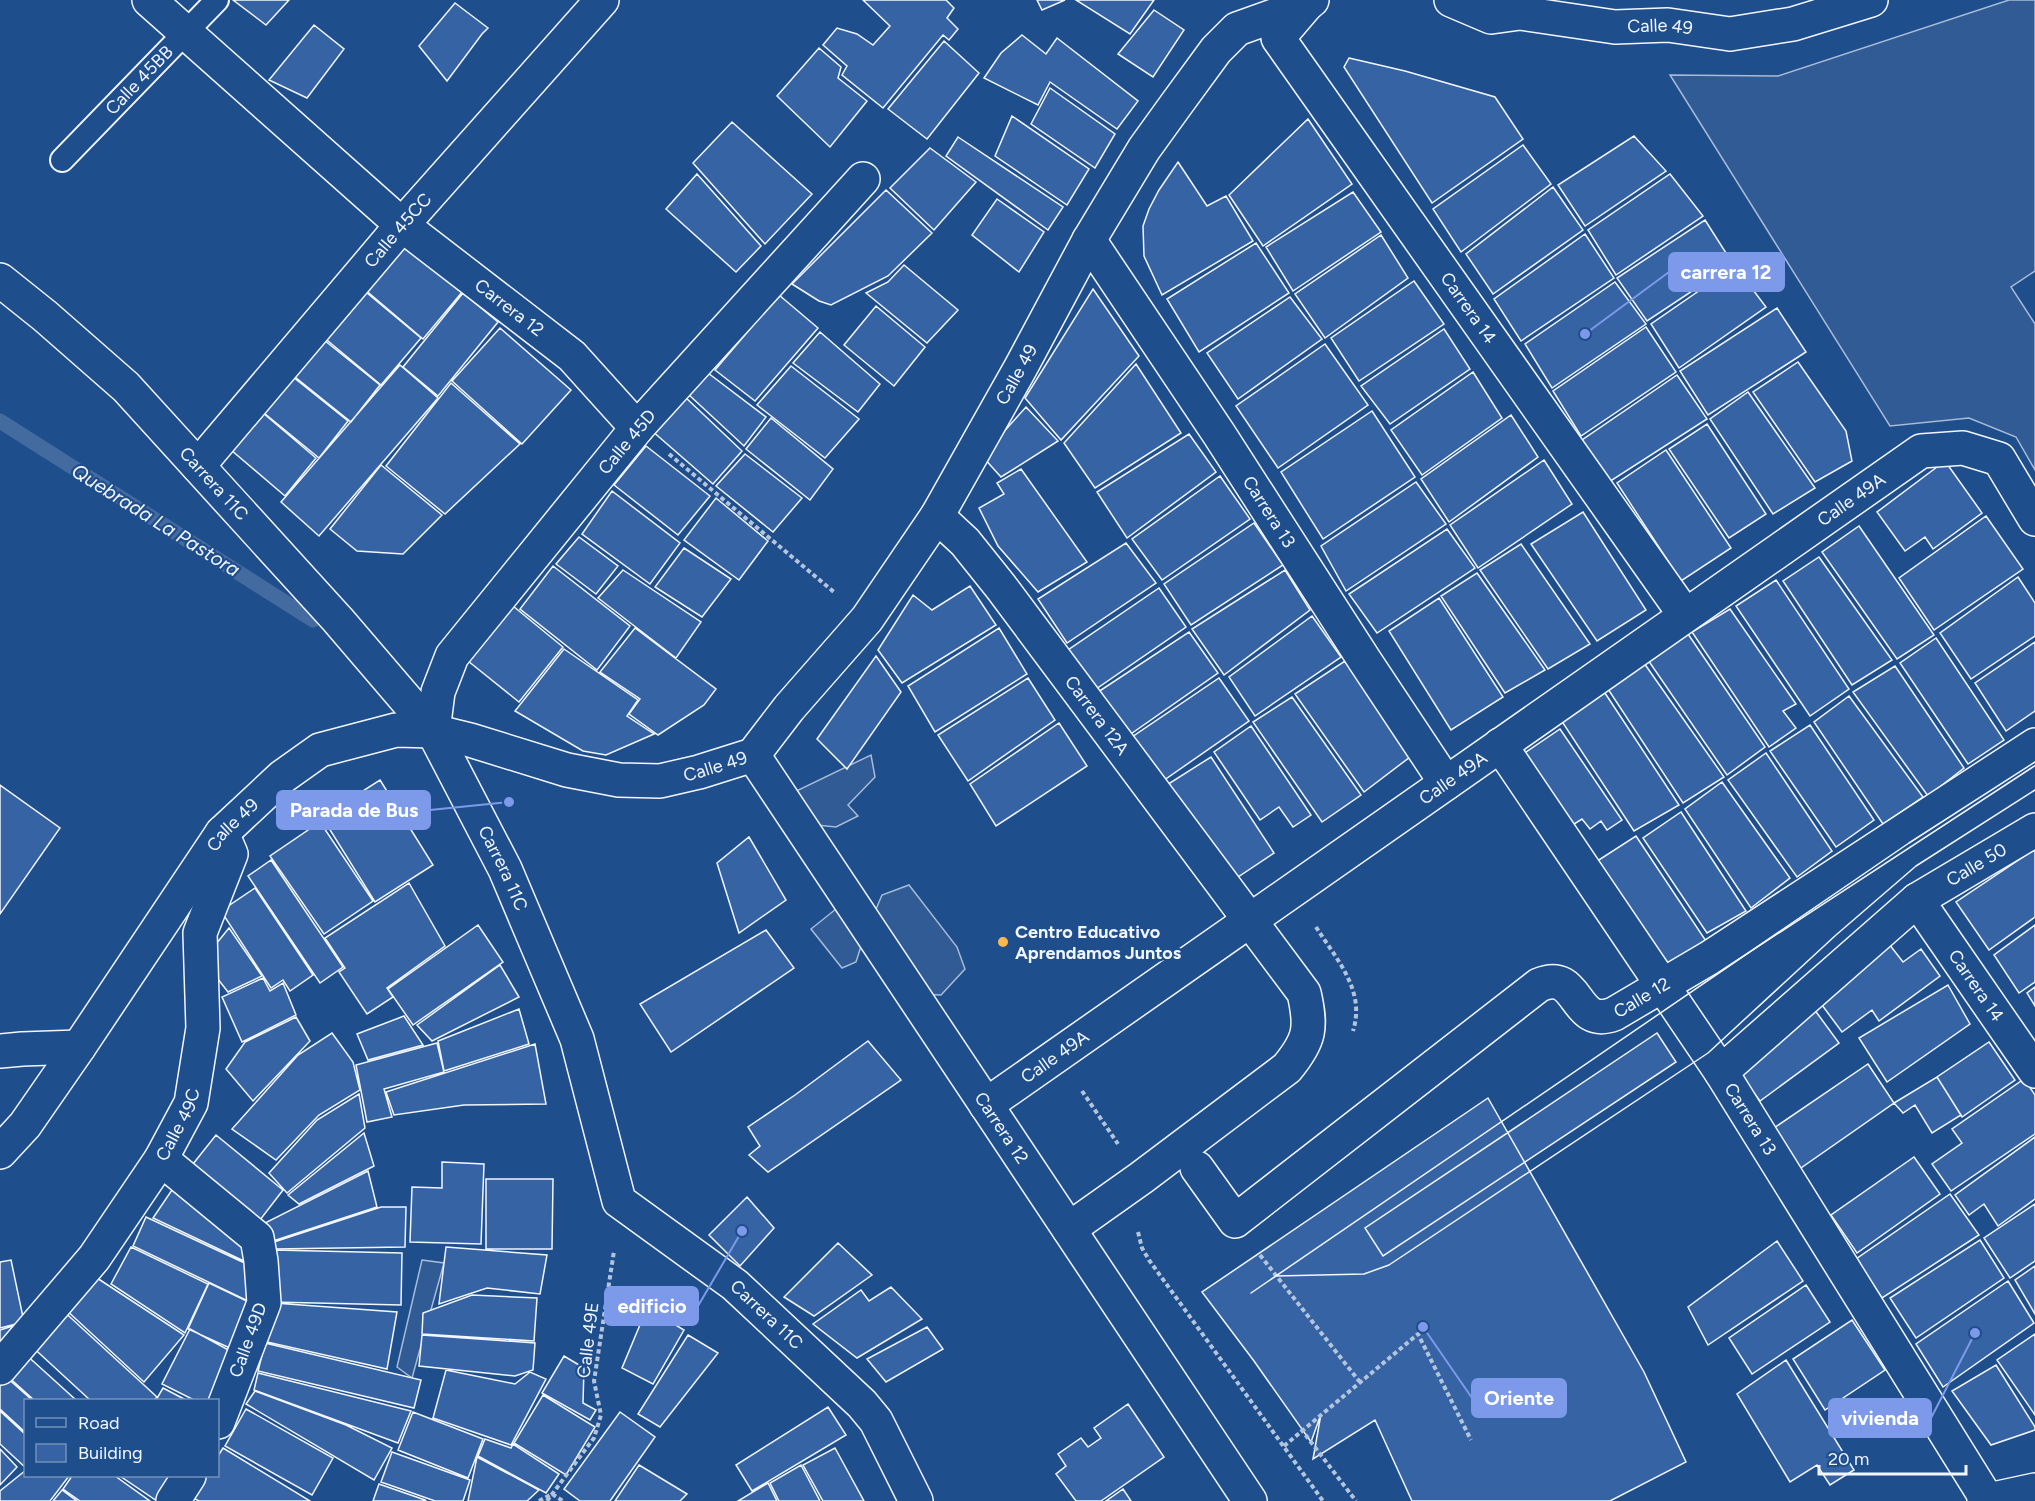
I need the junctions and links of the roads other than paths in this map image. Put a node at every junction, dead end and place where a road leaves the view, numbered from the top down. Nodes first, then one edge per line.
1 (149, 0) edge
2 (217, 0) edge
3 (602, 0) edge
4 (1451, 0) edge
5 (1870, 0) edge
6 (1307, 1) edge
7 (184, 33) junction
8 (62, 160) dead end
9 (863, 179) dead end
10 (402, 225) junction
11 (1089, 240) junction
12 (0, 280) edge
13 (637, 428) junction
14 (198, 466) junction
15 (937, 516) junction
16 (2035, 519) edge
17 (1685, 615) junction
18 (432, 731) junction
19 (2035, 744) edge
20 (1500, 746) junction
21 (753, 755) junction
22 (1446, 783) junction
23 (2035, 830) edge
24 (222, 833) junction
25 (1917, 900) junction
26 (1249, 921) junction
27 (1662, 987) junction
28 (79, 1047) junction
29 (0, 1051) edge
30 (2035, 1071) edge
31 (1721, 1072) junction
32 (986, 1105) junction
33 (0, 1152) edge
34 (161, 1159) junction
35 (1197, 1168) dead end
36 (1069, 1229) junction
37 (0, 1368) edge
38 (219, 1419) edge
39 (188, 1477) edge
40 (2035, 1490) edge
41 (173, 1501) edge
42 (916, 1501) edge
43 (1250, 1501) edge
44 (1986, 1501) edge

1 - 7 street, Carrera 12
2 - 7 lane, Calle 45BB
3 - 10 street, Calle 45CC
4 - 5 street, Calle 49
6 - 11 street, Calle 49
6 - 17 street, Carrera 14
7 - 8 lane, Calle 45BB
7 - 10 street, Carrera 12
9 - 13 street, Calle 45D
10 - 13 street, Carrera 12
10 - 14 street, Calle 45CC
11 - 15 street, Calle 49
11 - 22 street, Carrera 13
12 - 14 street, Carrera 11C
13 - 18 street, Calle 45D
14 - 18 street, Carrera 11C
15 - 21 street, Calle 49
15 - 26 street, Carrera 12A
16 - 17 street, Calle 49A
17 - 20 street, Calle 49A
18 - 21 street, Calle 49
18 - 24 street, Calle 49
18 - 42 street, Carrera 11C
19 - 27 street, Calle 12
20 - 22 street, Calle 49A
20 - 27 street, Carrera 13
21 - 32 street, Carrera 12
22 - 26 street, Calle 49A
23 - 25 street, Calle 50
24 - 28 street, Calle 49
24 - 34 street, Calle 49C
25 - 30 street, Carrera 14
25 - 31 street, Calle 50
26 - 32 street, Calle 49A
26 - 36 street, Carrera 12A
27 - 31 street, Carrera 13
27 - 35 street, Calle 12
28 - 29 street
28 - 33 street, Calle 49
31 - 44 street, Carrera 13
32 - 36 street, Carrera 12
34 - 37 street, Calle 49C
34 - 38 street, Calle 49D
36 - 43 street, Carrera 12
39 - 41 street
40 - 44 street

